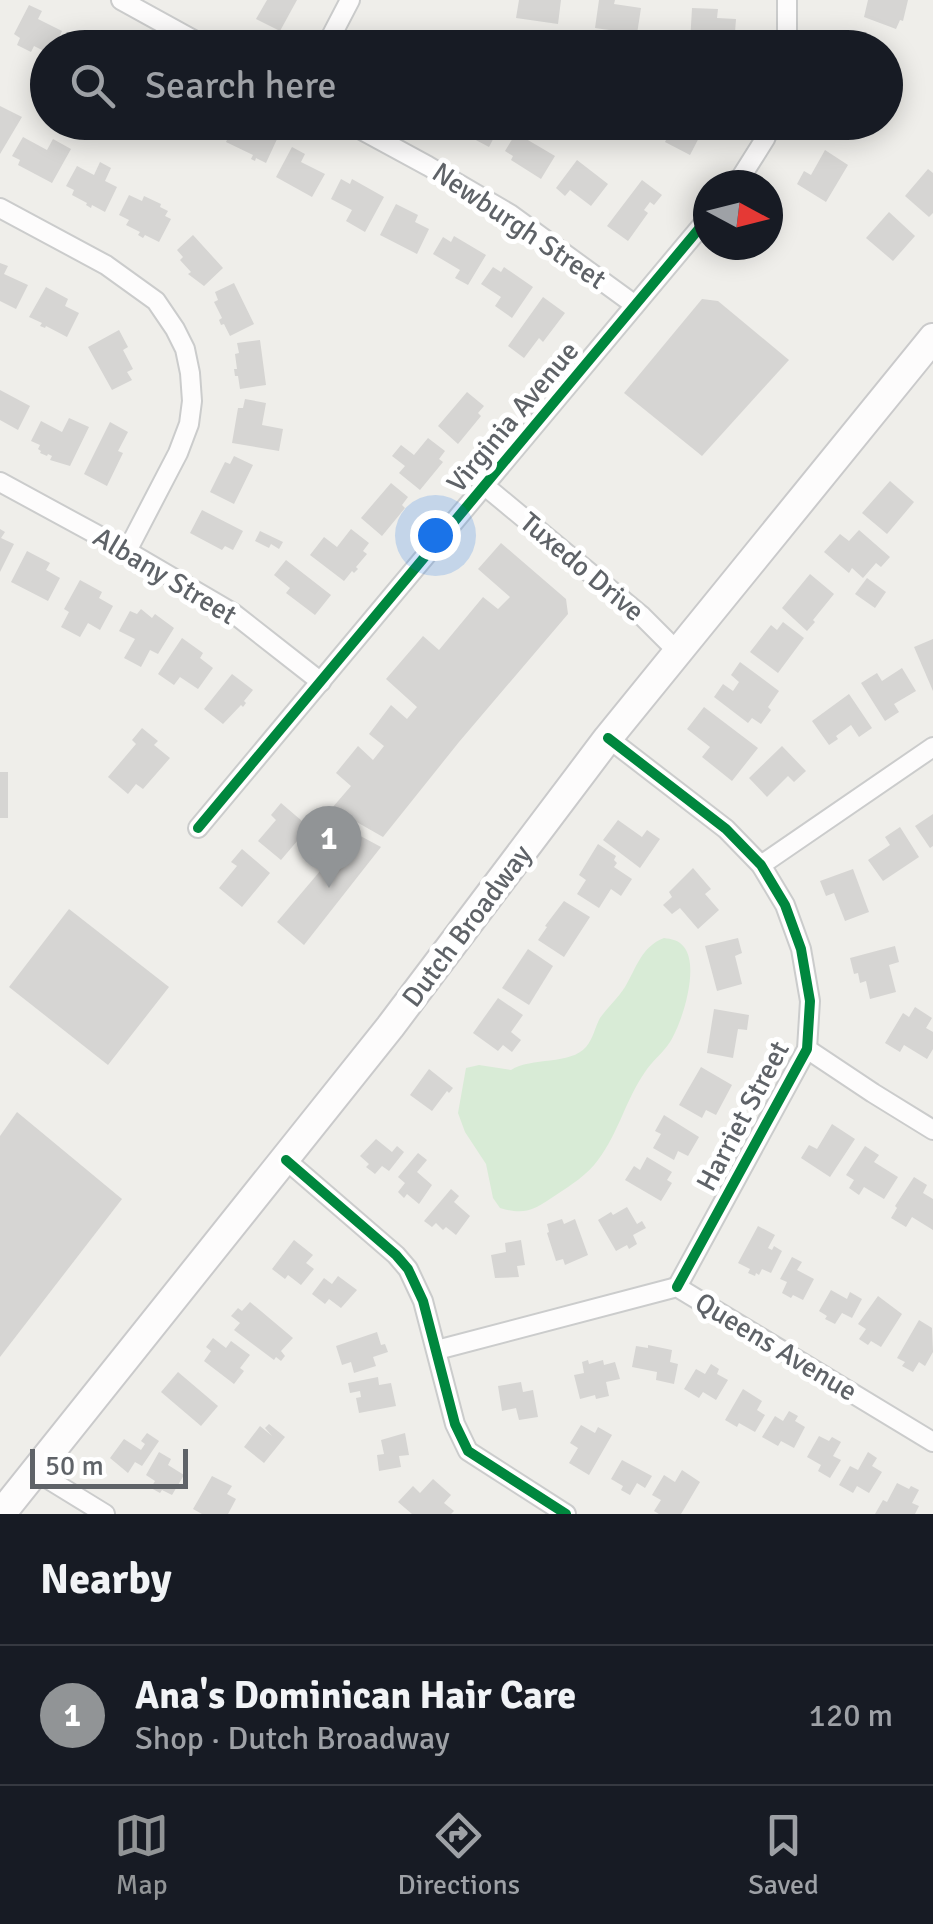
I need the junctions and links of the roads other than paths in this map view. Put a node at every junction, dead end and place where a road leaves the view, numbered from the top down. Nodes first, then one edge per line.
1 (121, 0) edge
2 (350, 0) edge
3 (787, 0) edge
4 (175, 30) edge
5 (334, 30) edge
6 (787, 30) edge
7 (380, 140) edge
8 (764, 140) edge
9 (745, 170) edge
10 (0, 208) edge
11 (693, 236) edge
12 (635, 305) junction
13 (933, 338) edge
14 (0, 482) edge
15 (485, 486) junction
16 (126, 551) junction
17 (677, 650) junction
18 (322, 682) junction
19 (608, 738) junction
20 (933, 747) edge
21 (198, 828) dead end
22 (761, 865) junction
23 (807, 1049) junction
24 (933, 1130) edge
25 (286, 1160) junction
26 (677, 1286) junction
27 (437, 1350) junction
28 (933, 1442) edge
29 (36, 1472) junction
30 (1, 1514) edge
31 (105, 1514) edge
32 (566, 1514) edge

1 - 4 street
2 - 5 street
3 - 6 street
7 - 12 street, Newburgh Street
8 - 9 street
10 - 16 street
11 - 12 street, Virginia Avenue
12 - 15 street, Virginia Avenue
13 - 17 main road, Dutch Broadway
14 - 16 street, Albany Street
15 - 17 street, Tuxedo Drive
15 - 18 street, Virginia Avenue
16 - 18 street, Albany Street
17 - 19 main road, Dutch Broadway
18 - 21 street, Virginia Avenue
19 - 22 street, Harriet Street
19 - 25 main road, Dutch Broadway
20 - 22 street
22 - 23 street, Harriet Street
23 - 24 street
23 - 26 street, Harriet Street
25 - 27 street
25 - 29 main road, Dutch Broadway
26 - 27 street, Queens Avenue
26 - 28 street, Queens Avenue
27 - 32 street
29 - 30 main road, Dutch Broadway
29 - 31 street

